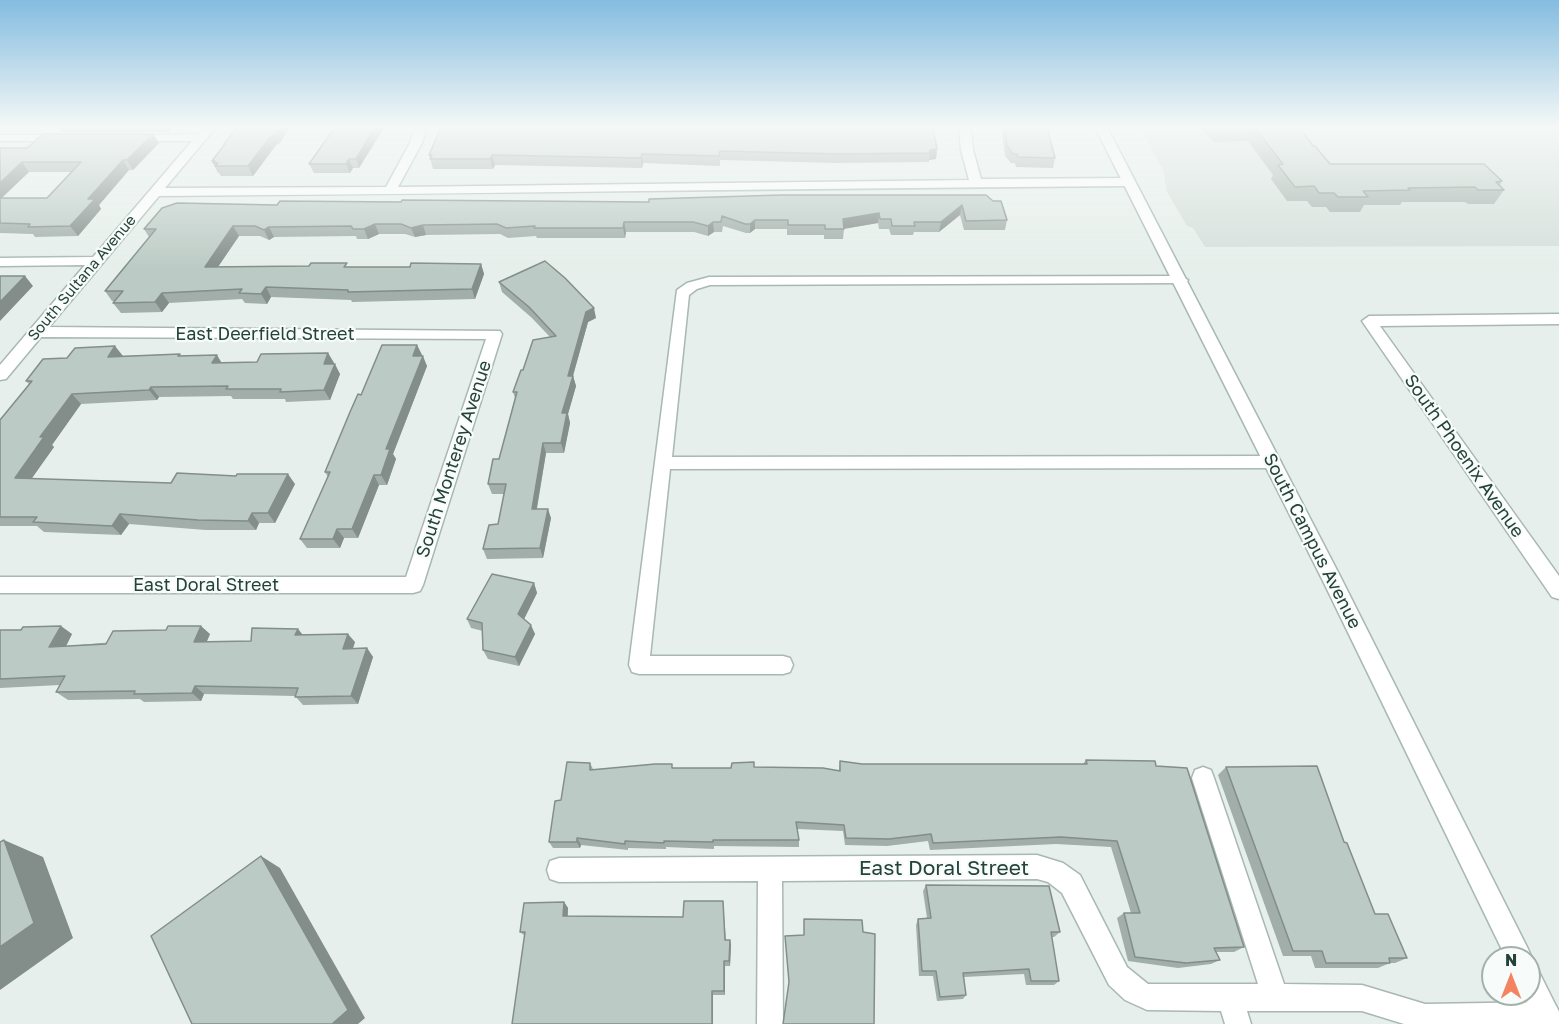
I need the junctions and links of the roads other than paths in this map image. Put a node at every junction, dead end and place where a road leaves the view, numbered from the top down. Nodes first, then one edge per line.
1 (170, 175) edge
2 (399, 175) edge
3 (974, 175) edge
4 (1125, 175) edge
5 (1129, 182) junction
6 (976, 183) junction
7 (390, 191) junction
8 (155, 192) junction
9 (96, 261) junction
10 (0, 262) edge
11 (1180, 280) junction
12 (1559, 319) edge
13 (35, 332) junction
14 (495, 334) joint
15 (0, 375) edge
16 (1272, 462) junction
17 (662, 463) junction
18 (0, 585) edge
19 (413, 585) joint
20 (1559, 591) edge
21 (783, 665) dead end
22 (1203, 778) dead end
23 (559, 870) dead end
24 (770, 870) junction
25 (1513, 946) edge
26 (1275, 996) junction
27 (1230, 997) junction
28 (1541, 1004) edge
29 (1549, 1020) edge
30 (770, 1024) edge
31 (1238, 1024) edge

1 - 8 street, South Sultana Avenue
2 - 7 street
3 - 6 street
4 - 5 street, South Campus Avenue
5 - 6 street
5 - 11 street, South Campus Avenue
6 - 7 street
7 - 8 street
8 - 9 street, South Sultana Avenue
9 - 10 street
9 - 13 street, South Sultana Avenue
11 - 16 street, South Campus Avenue
11 - 17 street
12 - 20 street, South Phoenix Avenue
13 - 14 street, East Deerfield Street
13 - 15 street, South Sultana Avenue
14 - 19 street, South Monterey Avenue
16 - 17 street
16 - 25 street, South Campus Avenue
17 - 21 street
18 - 19 street, East Doral Street
22 - 26 street
23 - 24 street, East Doral Street
24 - 27 street, East Doral Street
24 - 30 street
26 - 27 street, East Doral Street
26 - 29 street, East Doral Street
27 - 31 street
28 - 29 street

